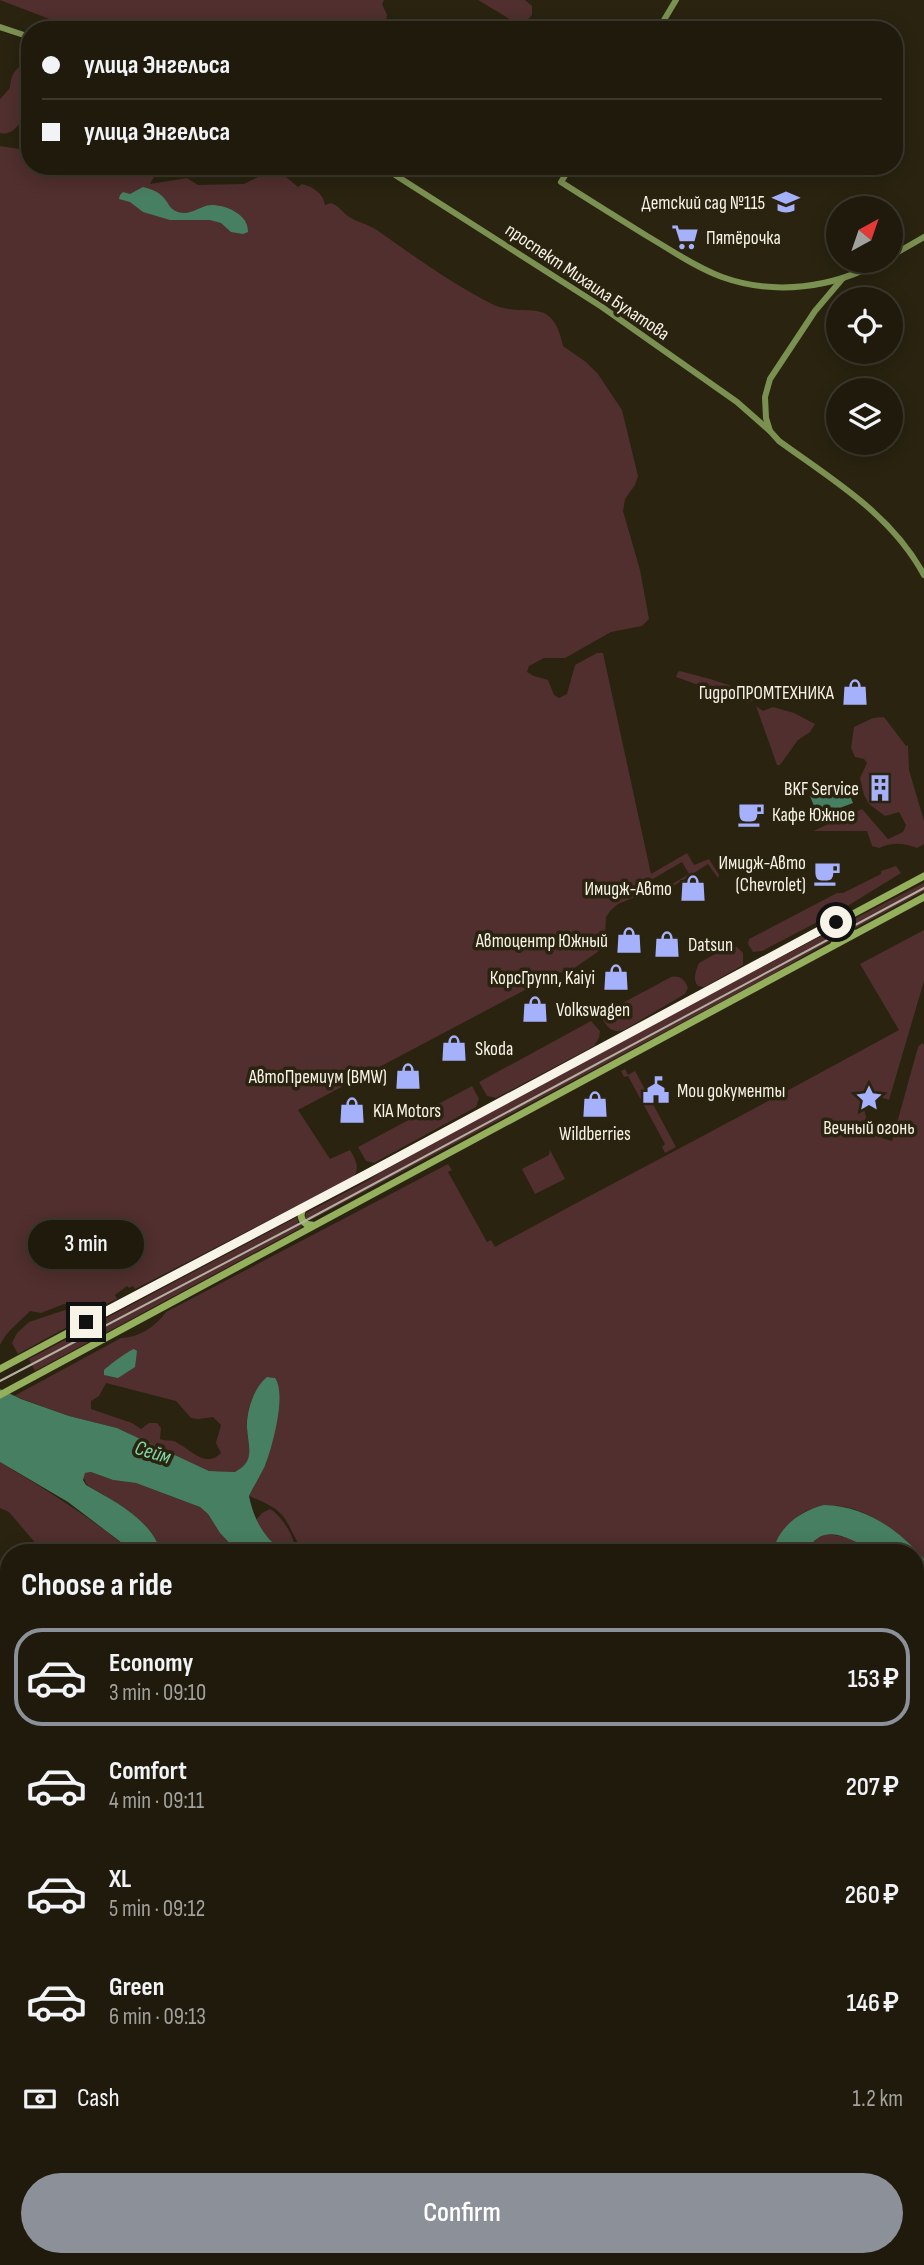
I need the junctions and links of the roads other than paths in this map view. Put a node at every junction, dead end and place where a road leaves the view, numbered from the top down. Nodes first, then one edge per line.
1 (676, 0) edge
2 (663, 21) edge
3 (0, 27) edge
4 (21, 34) edge
5 (395, 175) edge
6 (565, 175) edge
7 (924, 237) edge
8 (903, 249) edge
9 (854, 273) edge
10 (843, 278) junction
11 (770, 431) junction
12 (924, 575) edge
13 (924, 876) edge
14 (924, 897) edge
15 (854, 913) junction
16 (862, 930) junction
17 (818, 932) junction
18 (828, 948) junction
19 (304, 1207) junction
20 (313, 1225) junction
21 (0, 1369) edge
22 (0, 1395) edge

1 - 2 street
3 - 4 street
5 - 11 street, проспект Михаила Булатова
6 - 10 street
7 - 8 street
9 - 10 street
10 - 11 street
11 - 12 street, проспект Михаила Булатова
13 - 15 main road
14 - 16 main road
15 - 16 main road
15 - 17 main road
16 - 18 main road
17 - 18 main road
17 - 19 main road
18 - 20 main road
19 - 20 main road
19 - 21 main road
20 - 22 main road

